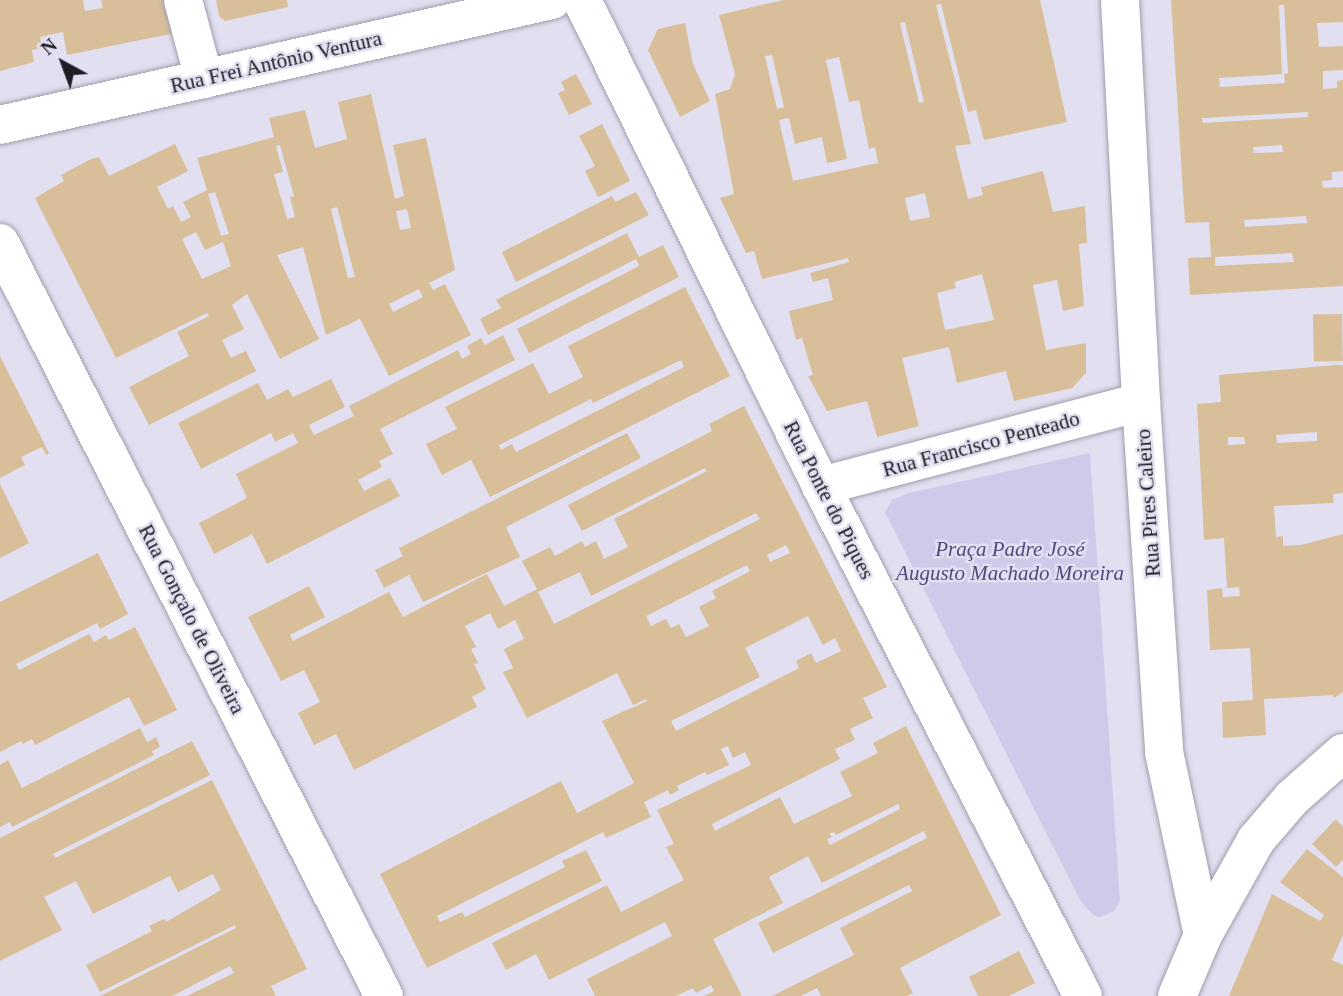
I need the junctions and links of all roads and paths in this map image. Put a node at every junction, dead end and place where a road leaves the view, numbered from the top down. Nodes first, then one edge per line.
1 (183, 0) edge
2 (552, 0) edge
3 (582, 0) edge
4 (1121, 0) edge
5 (204, 79) junction
6 (0, 125) edge
7 (0, 243) edge
8 (1141, 402) junction
9 (821, 486) junction
10 (1343, 753) edge
11 (1203, 935) junction
12 (384, 996) edge
13 (1083, 996) edge
14 (1177, 996) edge

1 - 5 street
2 - 5 street, Rua Frei Antônio Ventura
3 - 9 street, Rua Ponte do Piques
4 - 8 street, Rua Pires Caleiro
5 - 6 street, Rua Frei Antônio Ventura
7 - 12 street, Rua Gonçalo de Oliveira
8 - 9 street, Rua Francisco Penteado
8 - 11 street, Rua Pires Caleiro
9 - 13 street, Rua Ponte do Piques
10 - 11 street
11 - 14 street

